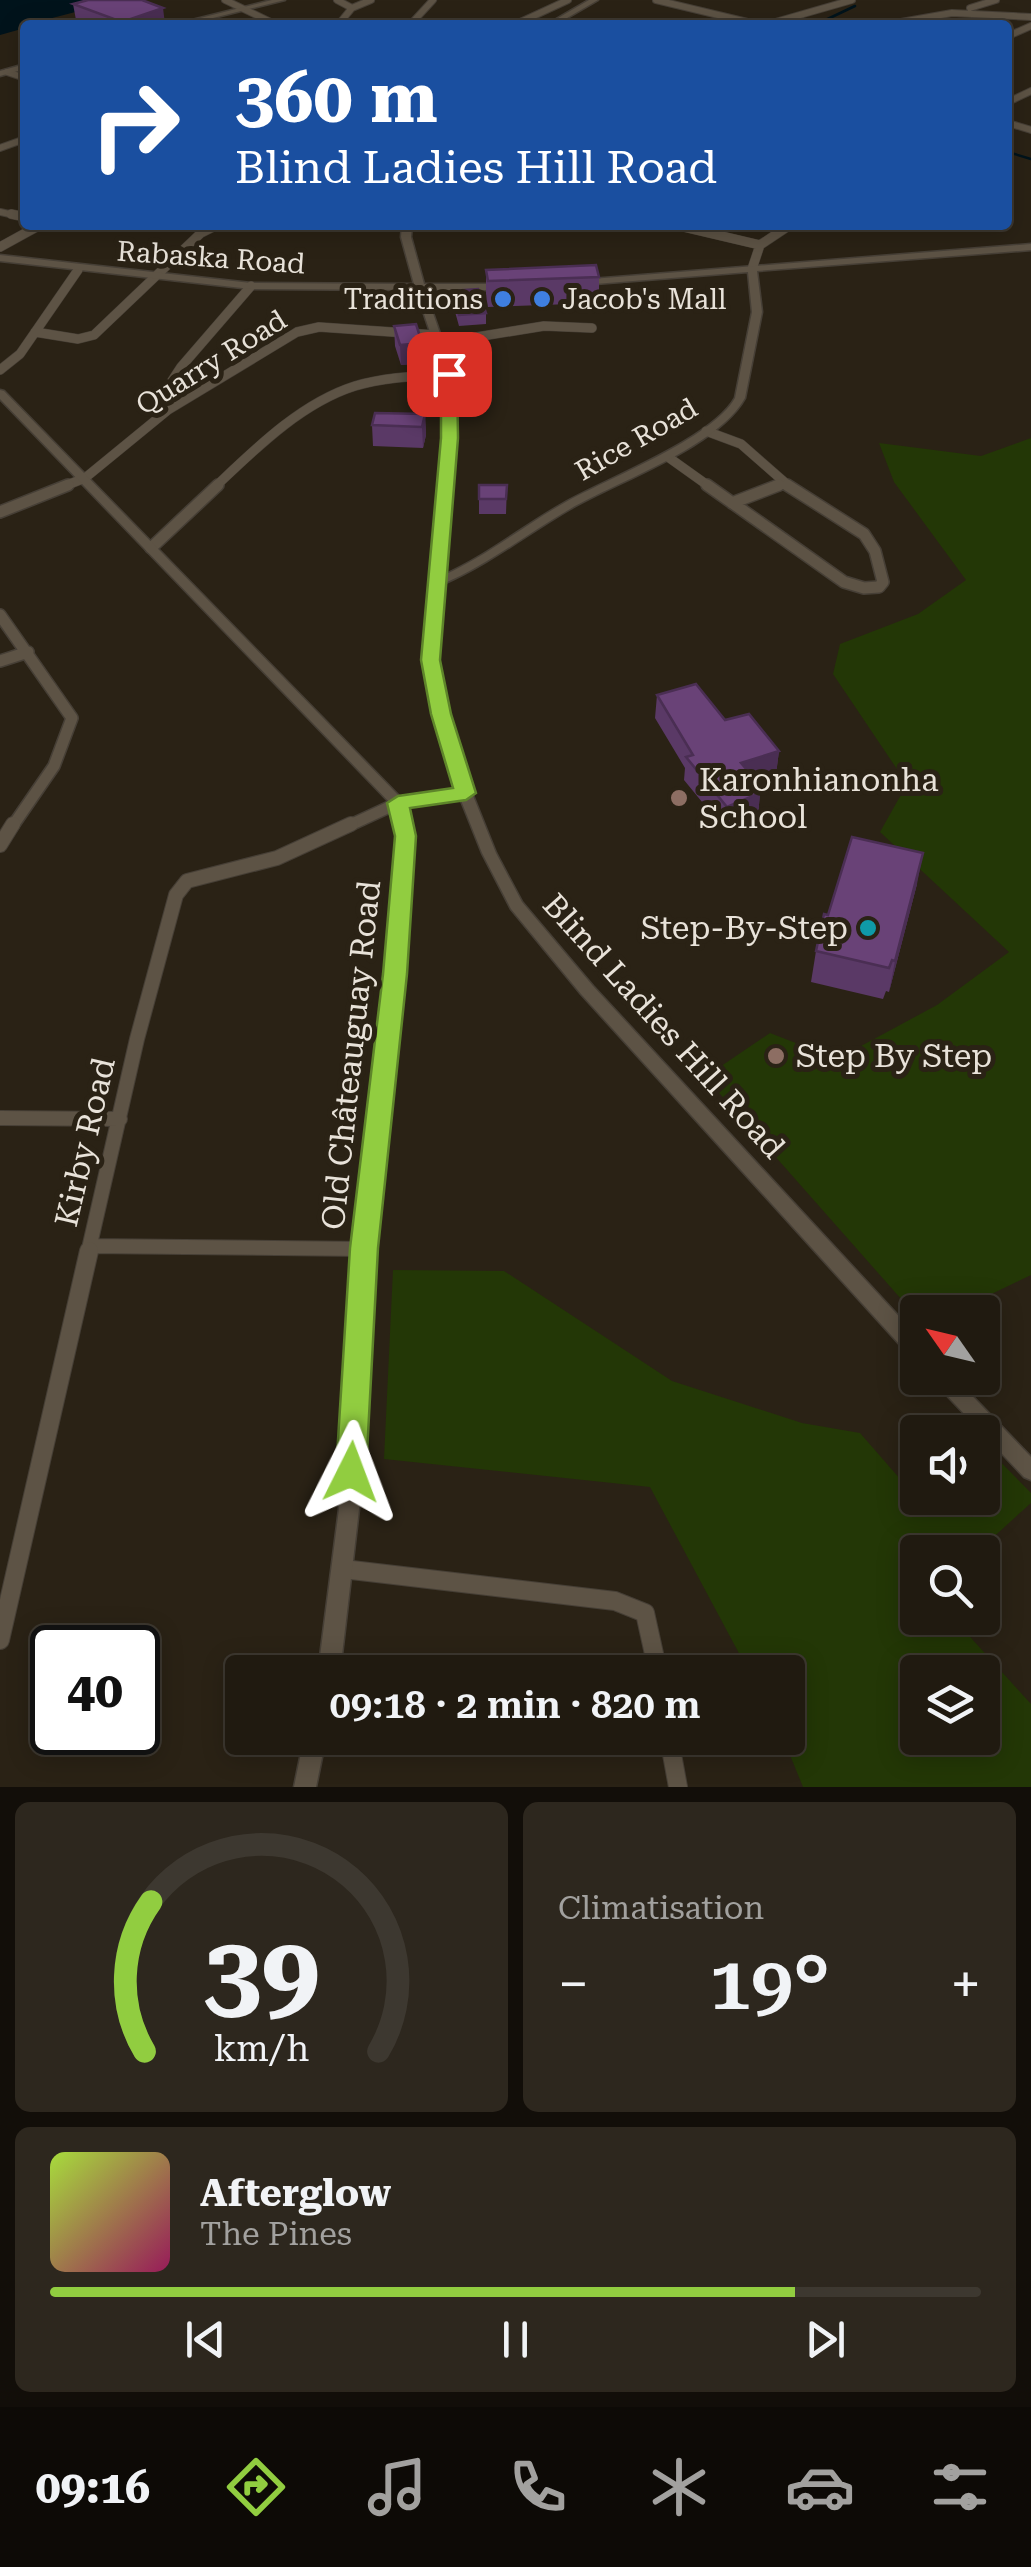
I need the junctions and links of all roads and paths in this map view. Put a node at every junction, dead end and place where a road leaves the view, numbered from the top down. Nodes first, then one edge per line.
1 (225, 0) edge
2 (281, 0) edge
3 (337, 0) edge
4 (371, 0) edge
5 (433, 0) edge
6 (568, 0) edge
7 (594, 0) edge
8 (656, 0) edge
9 (852, 0) edge
10 (968, 0) edge
11 (996, 0) edge
12 (980, 6) junction
13 (352, 8) junction
14 (238, 9) junction
15 (952, 13) junction
16 (1031, 17) edge
17 (195, 20) edge
18 (264, 20) edge
19 (342, 20) edge
20 (415, 20) edge
21 (525, 20) edge
22 (559, 20) edge
23 (741, 20) edge
24 (780, 20) edge
25 (912, 20) edge
26 (31, 230) edge
27 (208, 230) edge
28 (405, 230) edge
29 (696, 230) edge
30 (782, 230) edge
31 (760, 245) junction
32 (0, 247) edge
33 (1031, 248) edge
34 (0, 258) edge
35 (752, 269) junction
36 (78, 270) junction
37 (153, 278) junction
38 (574, 282) edge
39 (251, 286) junction
40 (522, 286) edge
41 (420, 288) junction
42 (592, 328) dead end
43 (34, 332) junction
44 (438, 339) junction
45 (0, 370) edge
46 (449, 374) junction
47 (0, 394) edge
48 (168, 410) junction
49 (706, 431) junction
50 (668, 457) junction
51 (85, 478) junction
52 (783, 482) junction
53 (732, 503) junction
54 (0, 512) edge
55 (151, 548) junction
56 (438, 582) junction
57 (0, 615) edge
58 (28, 652) junction
59 (0, 661) edge
60 (466, 793) junction
61 (398, 803) junction
62 (2, 836) edge
63 (0, 1118) edge
64 (120, 1119) junction
65 (90, 1246) junction
66 (364, 1248) junction
67 (900, 1331) edge
68 (959, 1395) edge
69 (1031, 1470) edge
70 (342, 1569) junction
71 (0, 1640) edge
72 (331, 1655) edge
73 (654, 1655) edge
74 (312, 1755) edge
75 (672, 1755) edge
76 (305, 1787) edge
77 (678, 1787) edge

1 - 14 street
2 - 14 street
3 - 13 street
4 - 13 street
5 - 20 street
6 - 21 street
7 - 22 street
8 - 23 street
9 - 24 street
10 - 12 street
11 - 12 street
12 - 15 street
13 - 19 street
14 - 17 street
14 - 18 street
15 - 16 street
15 - 25 street
26 - 32 street
27 - 37 street
28 - 41 street, Blind Ladies Hill Road
29 - 31 street
30 - 31 street
31 - 35 street
33 - 35 street
34 - 36 street, Rabaska Road
35 - 38 street
35 - 49 street, Rice Road
36 - 37 street, Rabaska Road
36 - 43 street
37 - 39 street, Rabaska Road
37 - 43 street
39 - 41 street, Rabaska Road
39 - 48 street
40 - 41 street, Rabaska Road
41 - 44 street, Blind Ladies Hill Road
42 - 44 street, Quarry Road
43 - 45 street
44 - 46 street, Blind Ladies Hill Road
44 - 48 street, Quarry Road
46 - 55 street
46 - 56 street, Blind Ladies Hill Road
47 - 51 street
48 - 51 street, Quarry Road
49 - 50 street, Rice Road
49 - 52 street
50 - 53 street
50 - 56 street, Rice Road
51 - 54 street, Quarry Road
51 - 55 street
52 - 53 street
52 - 53 street
55 - 61 street
56 - 60 street, Blind Ladies Hill Road
57 - 58 street
58 - 59 street
58 - 62 street
60 - 61 street
60 - 67 street, Blind Ladies Hill Road
61 - 64 street, Kirby Road
61 - 66 street, Old Châteauguay Road
63 - 64 street
64 - 65 street, Kirby Road
65 - 66 street
65 - 71 street, Kirby Road
66 - 70 street, Old Châteauguay Road
68 - 69 street
70 - 72 street, Old Châteauguay Road
70 - 73 street
74 - 76 street
75 - 77 street

